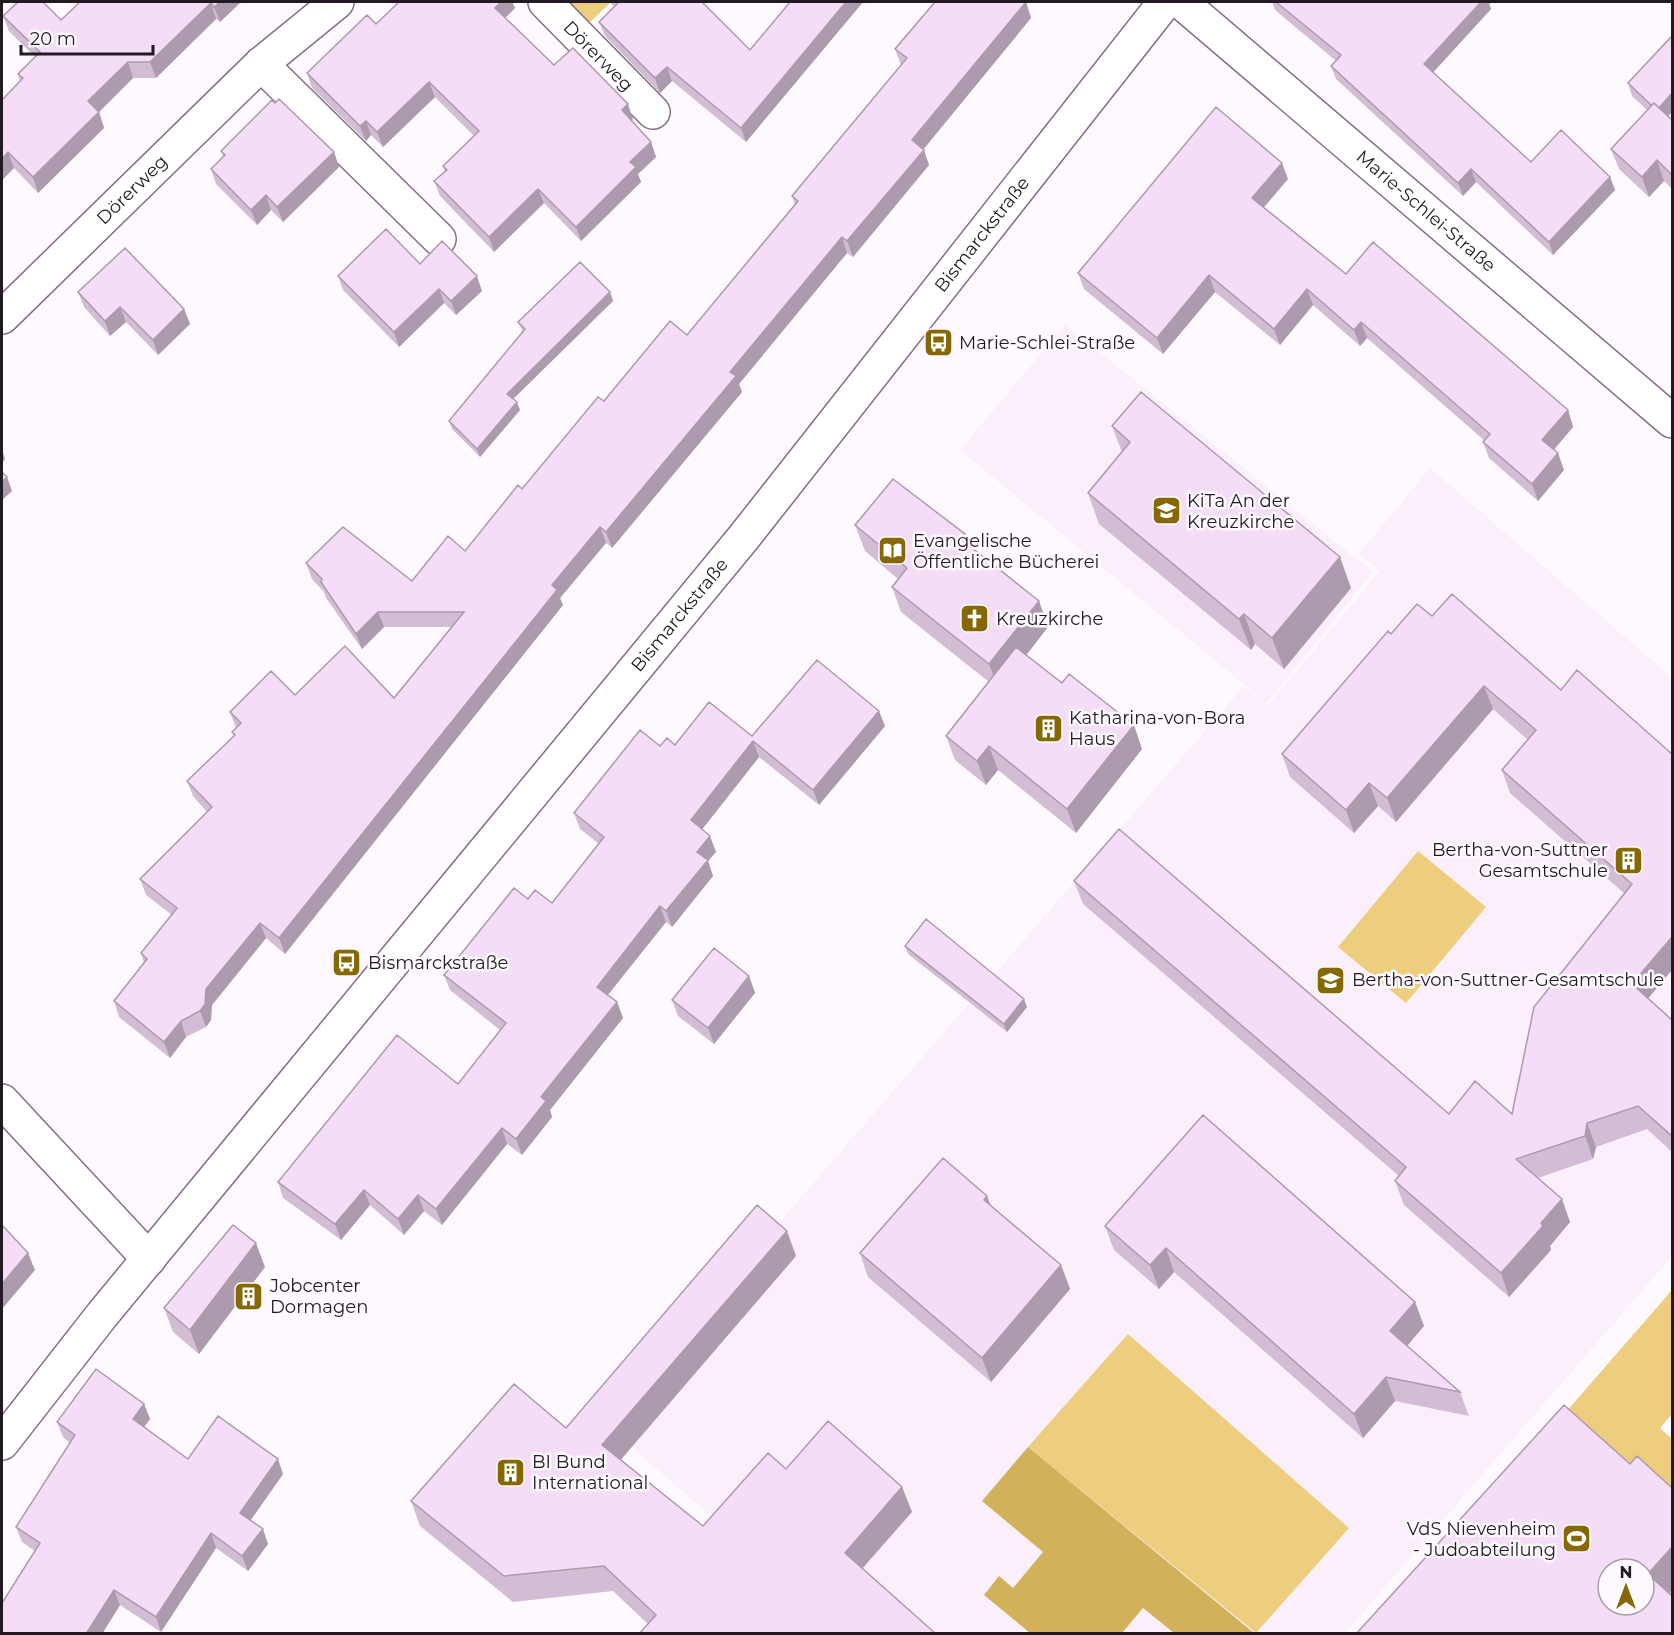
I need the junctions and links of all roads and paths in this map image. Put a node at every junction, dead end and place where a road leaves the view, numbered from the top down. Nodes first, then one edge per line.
1 (337, 2) edge
2 (546, 2) edge
3 (1165, 2) edge
4 (1180, 2) edge
5 (261, 64) junction
6 (653, 112) dead end
7 (439, 239) dead end
8 (2, 317) edge
9 (1672, 421) edge
10 (2, 1101) edge
11 (148, 1259) junction
12 (2, 1443) edge

1 - 5 street, Dörerweg
2 - 6 street, Dörerweg
3 - 11 street, Bismarckstraße
4 - 9 street, Marie-Schlei-Straße
5 - 7 street
5 - 8 street, Dörerweg
10 - 11 street
11 - 12 street, Bismarckstraße

